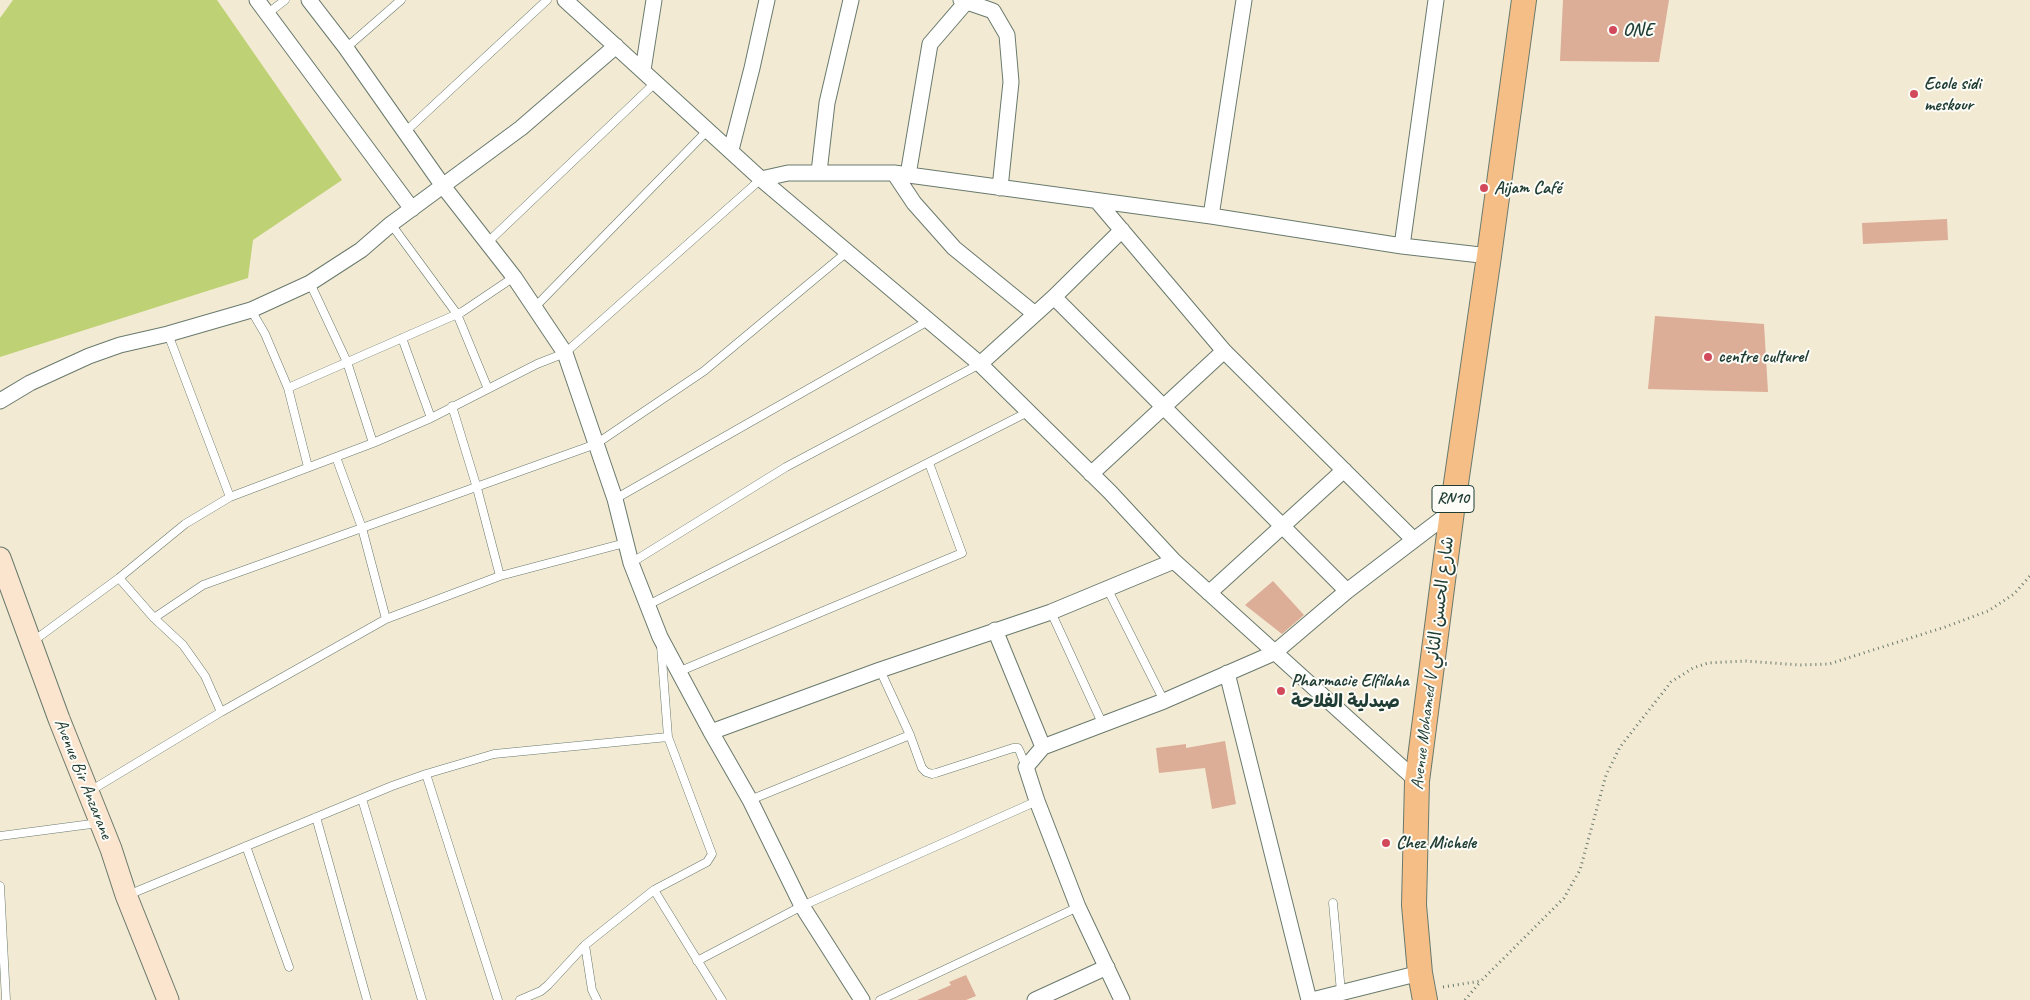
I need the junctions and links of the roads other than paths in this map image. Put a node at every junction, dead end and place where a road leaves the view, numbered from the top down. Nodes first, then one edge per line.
1 (257, 0) edge
2 (286, 0) edge
3 (309, 0) edge
4 (401, 0) edge
5 (547, 0) edge
6 (564, 0) edge
7 (654, 0) edge
8 (767, 0) edge
9 (851, 0) edge
10 (964, 0) edge
11 (1244, 0) edge
12 (1436, 0) edge
13 (1524, 0) edge
14 (267, 14) junction
15 (616, 46) junction
16 (346, 48) junction
17 (643, 70) junction
18 (655, 83) junction
19 (707, 131) junction
20 (406, 132) junction
21 (730, 150) junction
22 (820, 172) junction
23 (901, 174) junction
24 (761, 179) junction
25 (443, 186) junction
26 (1000, 188) junction
27 (1097, 201) junction
28 (412, 208) junction
29 (1211, 216) junction
30 (391, 224) junction
31 (1122, 230) junction
32 (487, 243) junction
33 (1402, 246) junction
34 (847, 252) junction
35 (1490, 256) junction
36 (514, 277) junction
37 (310, 283) junction
38 (1054, 297) junction
39 (533, 308) junction
40 (252, 310) junction
41 (457, 314) junction
42 (1035, 314) junction
43 (928, 321) junction
44 (168, 334) junction
45 (402, 338) junction
46 (1224, 351) junction
47 (565, 353) junction
48 (347, 362) junction
49 (980, 364) junction
50 (288, 388) junction
51 (488, 389) junction
52 (0, 402) edge
53 (452, 406) junction
54 (1164, 407) junction
55 (1028, 412) junction
56 (431, 418) junction
57 (373, 443) junction
58 (596, 444) junction
59 (336, 457) junction
60 (929, 463) junction
61 (308, 467) junction
62 (1344, 470) junction
63 (1091, 474) junction
64 (477, 488) junction
65 (230, 497) junction
66 (614, 499) junction
67 (1452, 511) junction
68 (1283, 526) junction
69 (362, 528) junction
70 (1414, 539) junction
71 (624, 543) junction
72 (0, 558) edge
73 (1174, 561) junction
74 (631, 563) junction
75 (500, 576) junction
76 (119, 578) junction
77 (6, 590) edge
78 (1108, 590) junction
79 (1347, 591) junction
80 (1209, 593) junction
81 (648, 605) junction
82 (1051, 612) junction
83 (154, 618) junction
84 (386, 619) junction
85 (995, 630) junction
86 (660, 637) junction
87 (31, 643) junction
88 (1274, 653) junction
89 (880, 670) junction
90 (678, 672) junction
91 (1227, 674) junction
92 (1164, 701) junction
93 (221, 712) junction
94 (1103, 725) junction
95 (711, 732) junction
96 (910, 735) junction
97 (668, 737) junction
98 (1043, 747) junction
99 (1026, 767) junction
100 (426, 774) junction
101 (1417, 782) junction
102 (89, 792) junction
103 (362, 799) junction
104 (750, 800) junction
105 (1037, 801) junction
106 (316, 817) junction
107 (101, 822) junction
108 (0, 836) edge
109 (246, 846) junction
110 (0, 886) edge
111 (654, 890) junction
112 (126, 895) junction
113 (1333, 903) dead end
114 (802, 906) junction
115 (1078, 907) junction
116 (585, 945) junction
117 (698, 961) junction
118 (1107, 967) junction
119 (289, 968) dead end
120 (1423, 988) edge
121 (1342, 992) junction
122 (6, 1000) edge
123 (168, 1000) edge
124 (367, 1000) edge
125 (422, 1000) edge
126 (498, 1000) edge
127 (520, 1000) edge
128 (597, 1000) edge
129 (722, 1000) edge
130 (862, 1000) edge
131 (880, 1000) edge
132 (1036, 1000) edge
133 (1122, 1000) edge
134 (1308, 1000) edge
135 (1312, 1000) edge

1 - 14 street
2 - 14 lane
3 - 16 street
4 - 16 lane
5 - 20 lane
6 - 15 street
7 - 17 street
8 - 21 street
9 - 22 street
10 - 23 street
10 - 26 street
11 - 29 street
12 - 33 street
13 - 35 main road, Avenue Mohamed V شارع الحسن الثاني / RN10
14 - 28 street
15 - 17 street
15 - 25 street
16 - 20 street
17 - 18 street
18 - 19 street
18 - 32 lane
19 - 21 street
19 - 39 lane
20 - 25 street
21 - 24 street
22 - 23 street
22 - 24 street
23 - 26 street
23 - 42 street
24 - 34 street
24 - 47 lane
25 - 28 street
25 - 32 street
26 - 27 street
27 - 29 street
27 - 31 street
28 - 30 street
29 - 33 street
30 - 37 street
30 - 41 lane
31 - 38 street
31 - 46 street
32 - 36 street
33 - 35 street
34 - 43 street
34 - 58 lane
35 - 67 main road, Avenue Mohamed V شارع الحسن الثاني / RN10
36 - 39 street
36 - 41 lane
37 - 40 street
37 - 48 lane
38 - 42 street
38 - 54 street
39 - 47 street
40 - 44 street
40 - 50 lane
41 - 45 lane
41 - 51 lane
42 - 49 street
43 - 49 street
43 - 66 lane
44 - 52 street
44 - 65 lane
45 - 48 lane
45 - 56 lane
46 - 54 street
46 - 62 street
47 - 51 lane
47 - 58 street
48 - 50 lane
48 - 57 lane
49 - 55 street
49 - 74 lane
50 - 61 lane
51 - 53 lane
53 - 56 lane
53 - 64 lane
54 - 63 street
54 - 68 street
55 - 60 lane
55 - 63 street
56 - 57 lane
57 - 59 lane
58 - 64 lane
58 - 66 street
59 - 61 lane
59 - 69 lane
60 - 81 lane
60 - 90 lane
61 - 65 lane
62 - 68 street
62 - 70 street
63 - 73 street
64 - 69 lane
64 - 75 lane
65 - 76 lane
66 - 71 street
67 - 70 street
67 - 101 main road, Avenue Mohamed V شارع الحسن الثاني / RN10
68 - 79 street
68 - 80 street
69 - 83 lane
69 - 84 lane
70 - 79 street
71 - 74 street
71 - 75 lane
72 - 77 street, Avenue Bir Anzarane
73 - 78 street
73 - 80 street
74 - 81 street
75 - 84 lane
76 - 83 lane
76 - 87 lane
77 - 87 street, Avenue Bir Anzarane
78 - 82 street
78 - 92 lane
79 - 88 street
80 - 88 street
81 - 86 street
82 - 85 street
82 - 94 lane
83 - 93 lane
84 - 93 lane
85 - 89 street
85 - 98 street
86 - 90 street
86 - 97 lane
87 - 102 street, Avenue Bir Anzarane
88 - 91 street
88 - 101 street
89 - 95 street
89 - 96 lane
90 - 95 street
91 - 92 street
91 - 134 street
92 - 94 street
93 - 102 lane
94 - 98 street
95 - 104 street
96 - 99 lane
96 - 104 lane
97 - 100 lane
97 - 111 lane
98 - 99 street
99 - 105 street
100 - 103 lane
100 - 126 lane
101 - 120 main road, Avenue Mohamed V شارع الحسن الثاني / RN10
102 - 107 street, Avenue Bir Anzarane
103 - 106 lane
103 - 125 lane
104 - 114 street
105 - 114 lane
105 - 115 street
106 - 109 lane
106 - 124 lane
107 - 108 lane
107 - 112 street, Avenue Bir Anzarane
109 - 112 lane
109 - 119 lane
110 - 122 lane
111 - 116 lane
111 - 117 lane
112 - 123 street, Avenue Bir Anzarane
113 - 121 lane
114 - 117 lane
114 - 130 street
115 - 118 street
115 - 131 lane
116 - 127 lane
116 - 128 lane
117 - 129 lane
118 - 132 street
118 - 133 street
120 - 121 street
121 - 135 street

